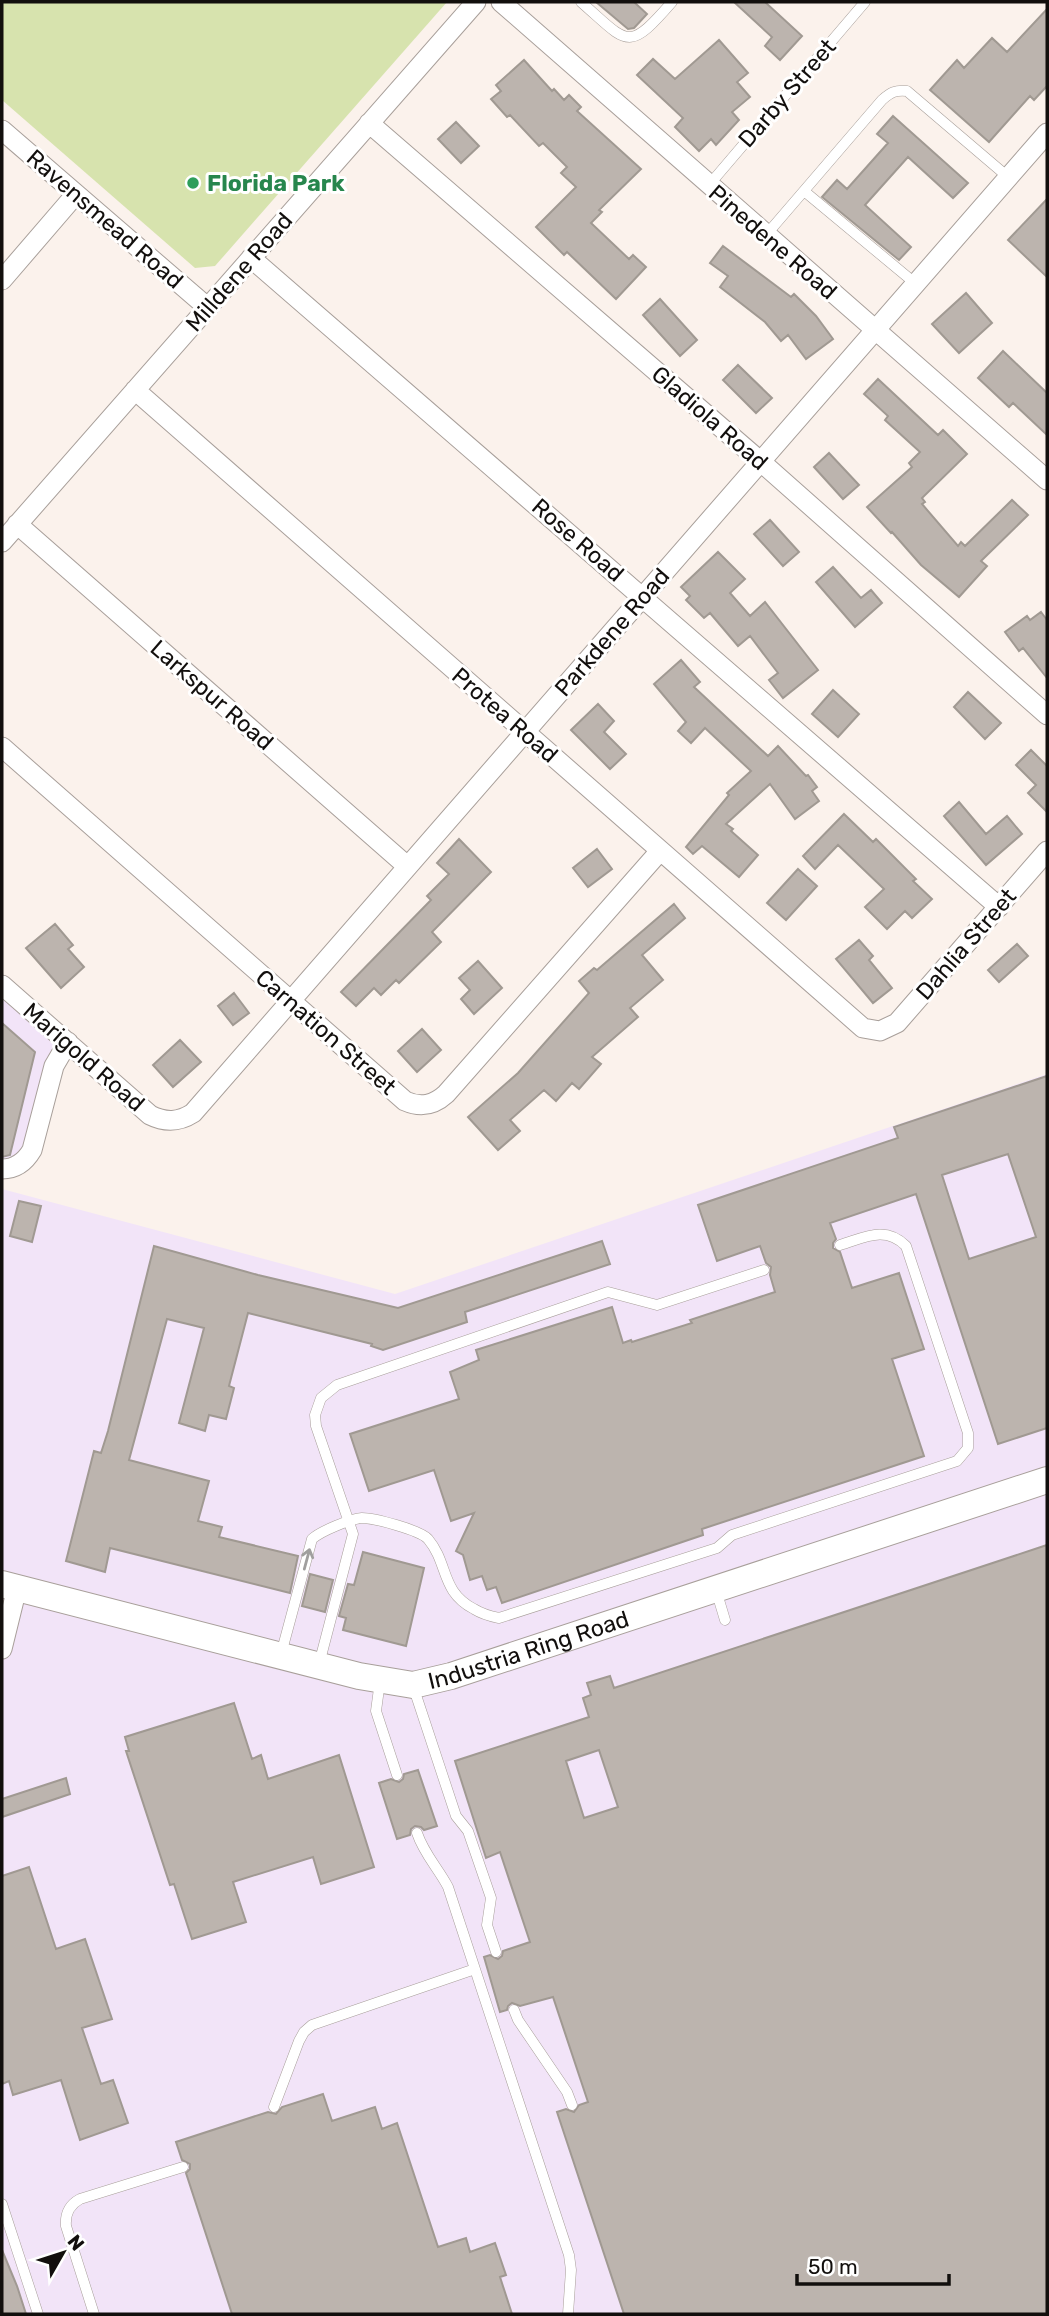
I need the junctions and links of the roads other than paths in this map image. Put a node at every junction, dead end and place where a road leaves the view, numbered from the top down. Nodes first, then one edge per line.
1 (476, 2) edge
2 (501, 2) edge
3 (581, 2) edge
4 (672, 2) edge
5 (865, 2) edge
6 (369, 123) junction
7 (2, 130) edge
8 (1047, 133) edge
9 (1009, 177) junction
10 (708, 185) junction
11 (804, 191) junction
12 (76, 194) junction
13 (766, 235) junction
14 (251, 258) junction
15 (2, 280) edge
16 (916, 284) junction
17 (208, 307) junction
18 (875, 331) junction
19 (135, 390) junction
20 (761, 461) junction
21 (1047, 480) edge
22 (17, 524) junction
23 (2, 542) edge
24 (643, 596) junction
25 (1047, 715) edge
26 (524, 732) junction
27 (2, 747) edge
28 (660, 851) junction
29 (1047, 851) edge
30 (407, 866) junction
31 (999, 907) junction
32 (2, 985) edge
33 (290, 1001) junction
34 (880, 1031) joint
35 (68, 1042) junction
36 (171, 1121) joint
37 (2, 1168) edge
38 (840, 1245) dead end
39 (764, 1270) dead end
40 (1047, 1480) edge
41 (349, 1522) junction
42 (10, 1586) edge
43 (716, 1590) junction
44 (725, 1620) dead end
45 (2, 1649) edge
46 (281, 1656) junction
47 (318, 1666) junction
48 (380, 1680) junction
49 (413, 1685) junction
50 (397, 1775) dead end
51 (417, 1833) dead end
52 (496, 1952) dead end
53 (475, 1969) junction
54 (514, 2010) dead end
55 (572, 2105) dead end
56 (274, 2107) dead end
57 (183, 2166) dead end
58 (2, 2204) edge
59 (38, 2314) edge
60 (94, 2314) edge
61 (568, 2314) edge

1 - 6 street, Milldene Road
2 - 10 street, Pinedene Road
3 - 4 lane
5 - 10 lane, Darby Street
6 - 14 street, Milldene Road
6 - 20 street, Gladiola Road
7 - 12 street, Ravensmead Road
8 - 9 street, Parkdene Road
9 - 11 lane
9 - 16 street, Parkdene Road
10 - 13 street, Pinedene Road
11 - 13 lane
11 - 16 lane
12 - 15 street
12 - 17 street, Ravensmead Road
13 - 18 street, Pinedene Road
14 - 17 street, Milldene Road
14 - 24 street, Rose Road
16 - 18 street, Parkdene Road
17 - 19 street, Milldene Road
18 - 20 street, Parkdene Road
18 - 21 street, Pinedene Road
19 - 22 street, Milldene Road
19 - 26 street, Protea Road
20 - 24 street, Parkdene Road
20 - 25 street, Gladiola Road
22 - 23 street, Milldene Road
22 - 30 street, Larkspur Road
24 - 26 street, Parkdene Road
24 - 31 street, Rose Road
26 - 28 street, Protea Road
26 - 30 street, Parkdene Road
27 - 33 street, Carnation Street
28 - 33 street, Carnation Street
28 - 34 street, Protea Road
29 - 31 street, Dahlia Street
30 - 33 street, Parkdene Road
31 - 34 street, Dahlia Street
32 - 35 street, Marigold Road
33 - 36 street, Parkdene Road
35 - 36 street, Marigold Road
35 - 37 street
38 - 41 lane
39 - 41 lane
40 - 43 street, Industria Ring Road
46 -> 41 lane
41 - 47 lane
42 - 45 street
42 - 46 street, Industria Ring Road
43 - 44 lane
43 - 49 street, Industria Ring Road
46 - 47 street, Industria Ring Road
47 - 48 street, Industria Ring Road
48 - 49 street, Industria Ring Road
48 - 50 lane
49 - 52 lane
51 - 53 lane
53 - 56 lane
53 - 61 lane
54 - 55 lane
57 - 60 lane
58 - 59 lane

